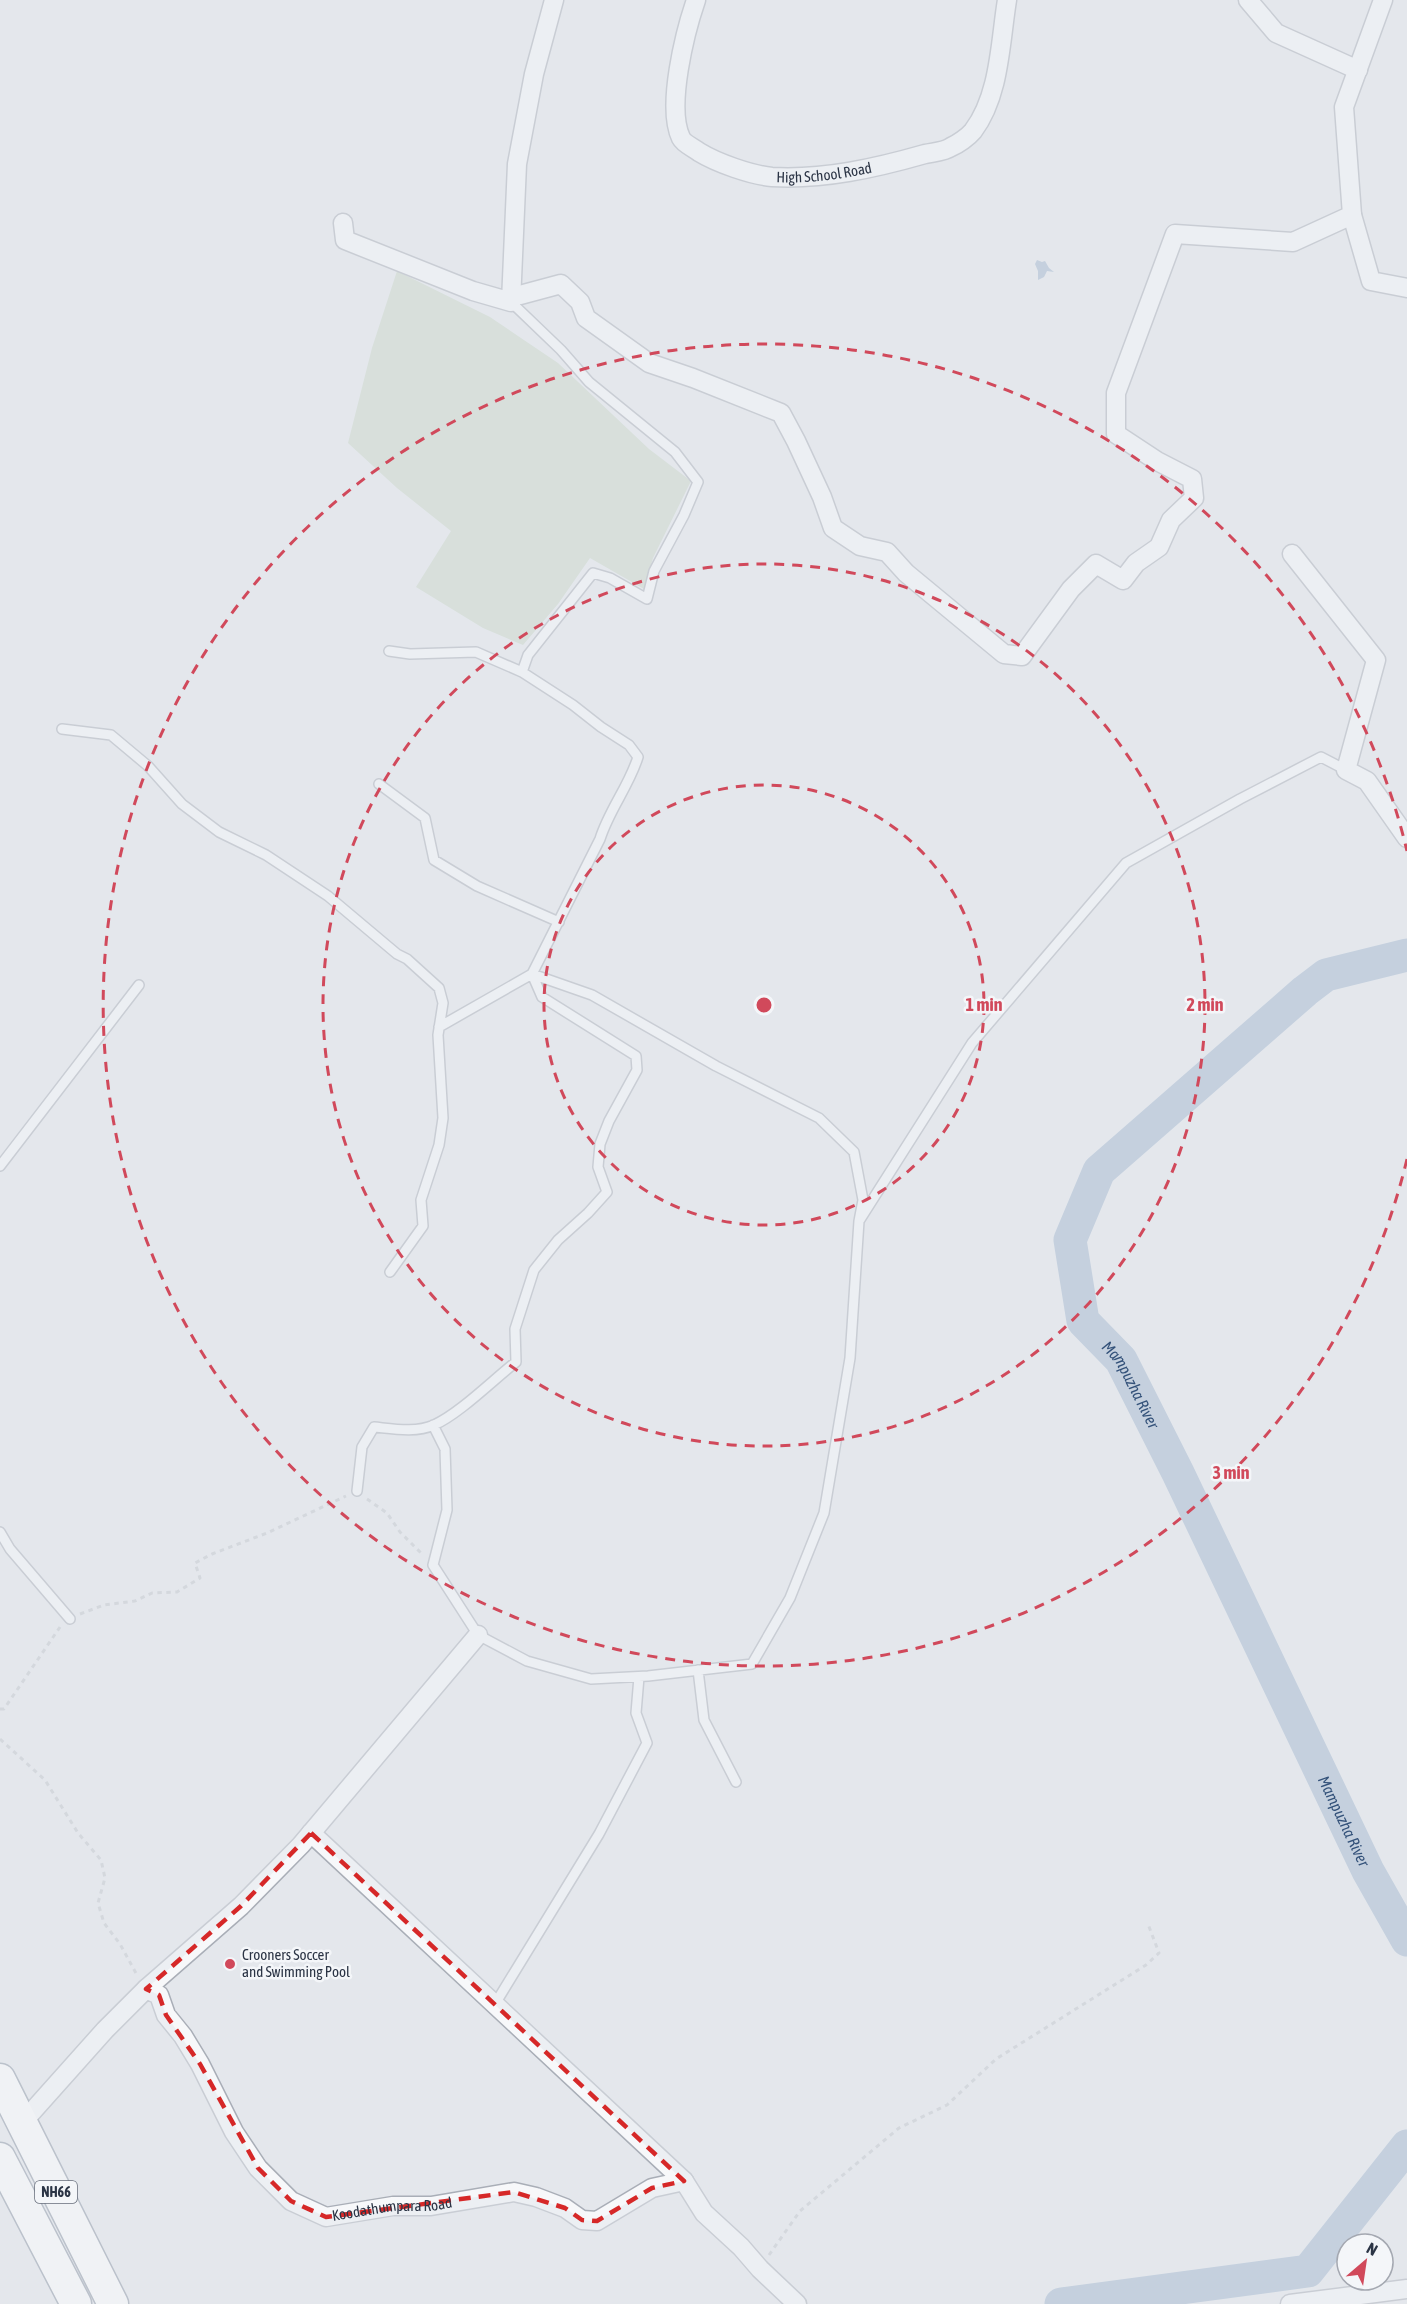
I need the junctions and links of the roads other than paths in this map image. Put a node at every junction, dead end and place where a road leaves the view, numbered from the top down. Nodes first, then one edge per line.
1 (554, 0) edge
2 (696, 0) edge
3 (1006, 0) edge
4 (1248, 0) edge
5 (1383, 0) edge
6 (1358, 70) junction
7 (1352, 215) junction
8 (343, 224) dead end
9 (1407, 288) edge
10 (516, 298) junction
11 (1292, 554) dead end
12 (389, 651) dead end
13 (522, 672) junction
14 (62, 729) dead end
15 (1346, 770) junction
16 (379, 784) dead end
17 (1407, 838) edge
18 (559, 922) junction
19 (532, 974) junction
20 (139, 985) dead end
21 (440, 1027) junction
22 (0, 1166) edge
23 (858, 1221) junction
24 (390, 1272) dead end
25 (433, 1425) junction
26 (357, 1491) road end
27 (0, 1532) edge
28 (70, 1619) road end
29 (478, 1635) junction
30 (698, 1670) junction
31 (639, 1677) junction
32 (736, 1782) dead end
33 (311, 1833) junction
34 (146, 1989) junction
35 (495, 2004) junction
36 (0, 2079) edge
37 (22, 2123) junction
38 (0, 2158) edge
39 (684, 2181) junction
40 (1407, 2289) edge
41 (75, 2304) edge
42 (113, 2304) edge
43 (797, 2304) edge
44 (1290, 2304) edge

1 - 10 street
2 - 3 street, High School Road
4 - 6 street
5 - 6 street
6 - 7 street
7 - 9 street
7 - 10 street
8 - 10 street
10 - 13 lane
11 - 15 street
12 - 13 lane
13 - 18 lane
14 - 21 lane
15 - 17 street
15 - 23 lane
16 - 18 lane
18 - 19 lane
19 - 21 lane
19 - 23 lane
19 - 25 lane
20 - 22 lane
21 - 24 lane
23 - 30 lane
25 - 26 lane
25 - 29 lane
27 - 28 lane
29 - 31 lane
29 - 33 street
30 - 31 lane
30 - 32 lane
31 - 35 lane
33 - 34 street
33 - 35 street
34 - 37 street
34 - 39 street, Koodathumpara Road
35 - 39 street
36 - 37 highway, NH66
37 - 42 highway, NH66
38 - 41 highway, NH66
39 - 43 street
40 - 44 street

